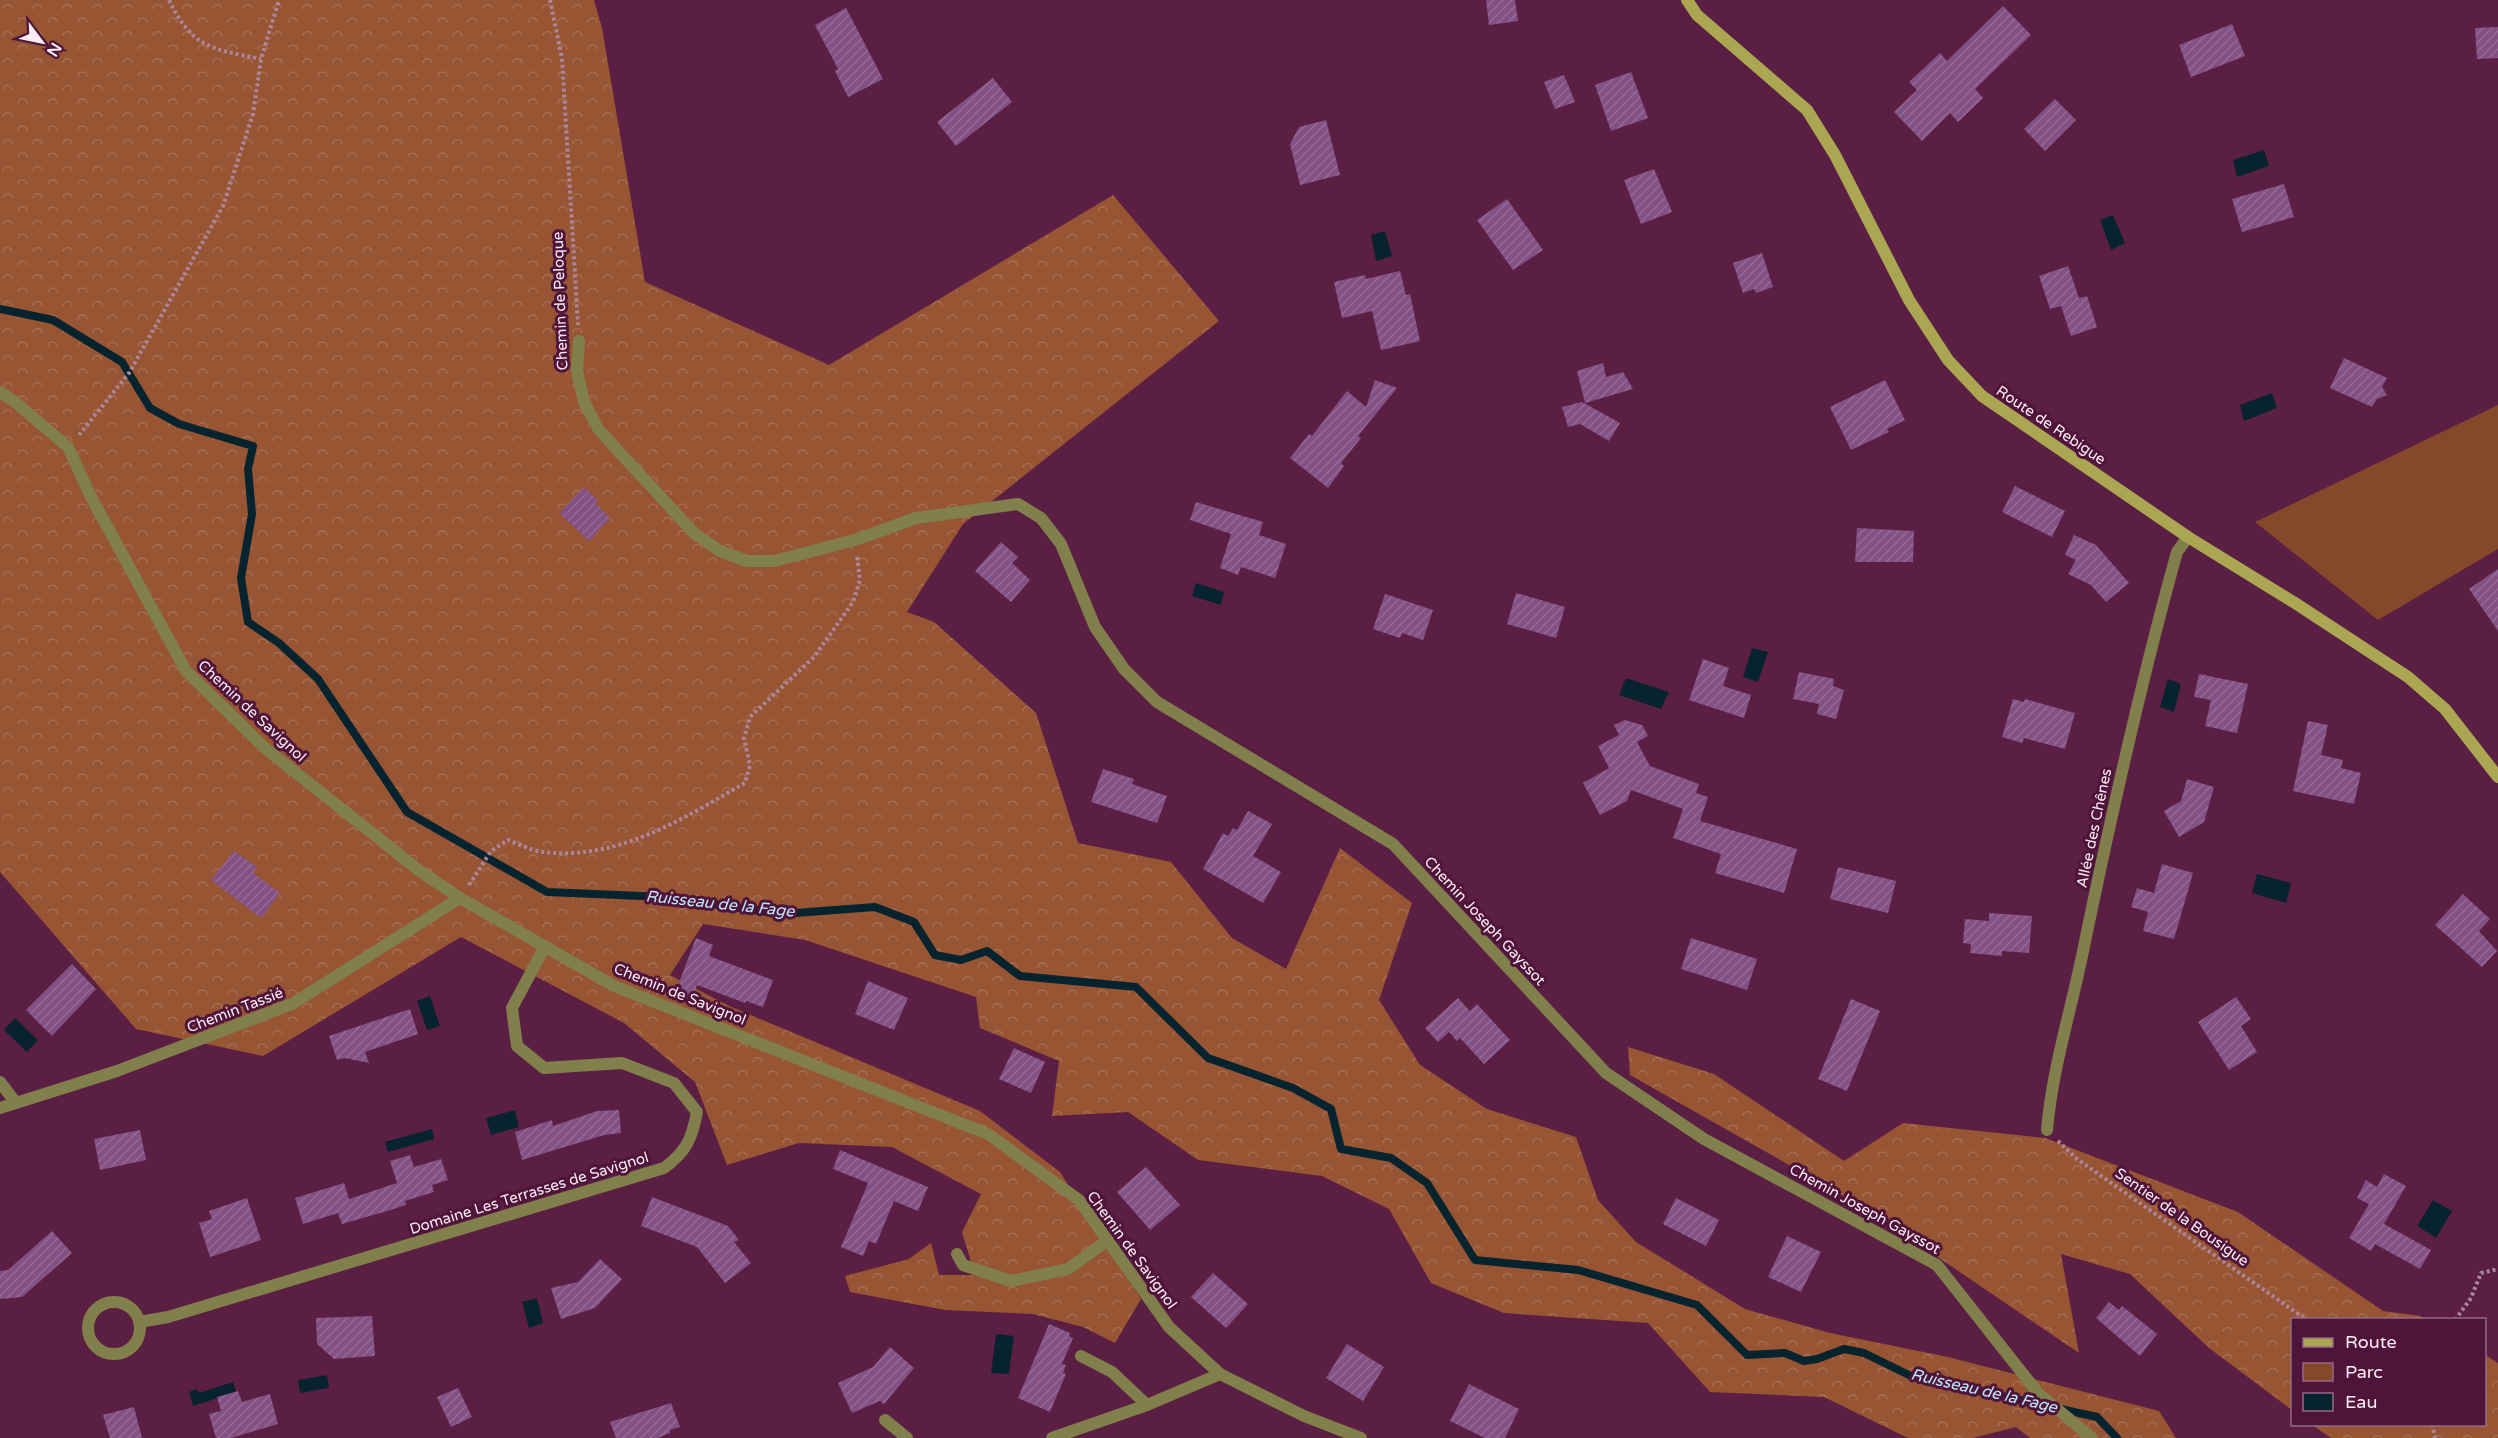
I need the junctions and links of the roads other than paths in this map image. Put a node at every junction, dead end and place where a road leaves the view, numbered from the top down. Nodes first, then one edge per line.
1 (1687, 0) edge
2 (579, 341) road end
3 (0, 392) edge
4 (2188, 537) junction
5 (855, 540) joint
6 (2498, 777) edge
7 (460, 898) junction
8 (545, 946) junction
9 (0, 1082) edge
10 (16, 1103) junction
11 (0, 1108) edge
12 (2047, 1130) road end
13 (1108, 1240) junction
14 (957, 1254) dead end
15 (139, 1322) junction
16 (1081, 1356) dead end
17 (1220, 1374) junction
18 (1147, 1405) junction
19 (885, 1420) dead end
20 (907, 1438) edge
21 (1052, 1438) edge
22 (1361, 1438) edge
23 (2092, 1438) edge

1 - 4 street, Route de Rebigue
2 - 5 street, Chemin de Peloque
3 - 7 street, Chemin de Savignol
4 - 6 street, Route de Rebigue
4 - 12 street, Allée des Chênes
5 - 23 street, Chemin Joseph Gayssot
7 - 8 street, Chemin de Savignol
7 - 10 street, Chemin Tassié
8 - 13 street, Chemin de Savignol
8 - 15 street, Domaine Les Terrasses de Savignol
9 - 10 street
10 - 11 street, Chemin Tassié
13 - 14 street
13 - 17 street, Chemin de Savignol
15 - 15 street
16 - 18 street
17 - 18 street
17 - 22 street, Chemin de Savignol
18 - 21 street
19 - 20 street

